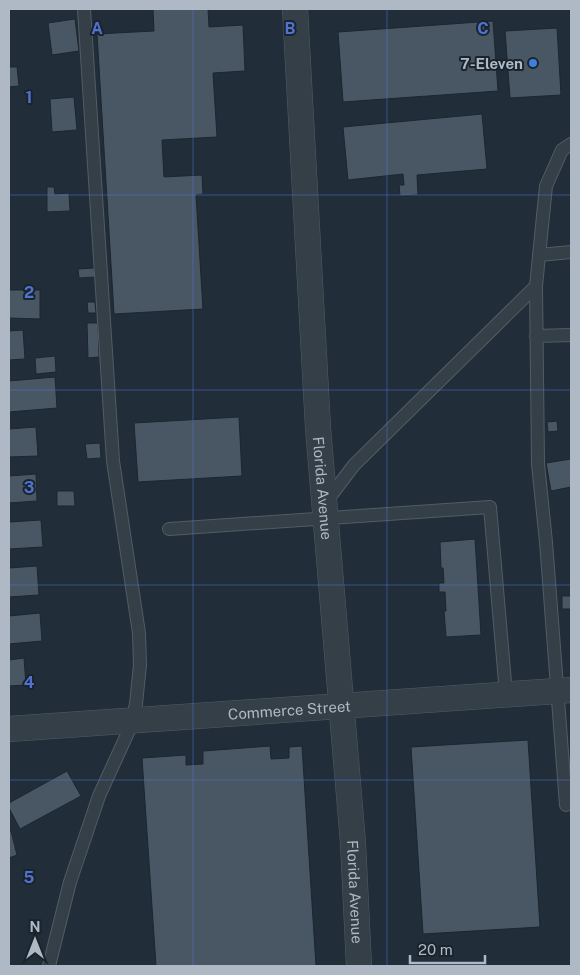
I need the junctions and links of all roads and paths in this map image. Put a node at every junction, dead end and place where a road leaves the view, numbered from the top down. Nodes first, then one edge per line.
1 (84, 9) edge
2 (295, 9) edge
3 (571, 144) edge
4 (571, 252) edge
5 (539, 255) junction
6 (536, 286) junction
7 (571, 335) edge
8 (536, 336) junction
9 (325, 511) junction
10 (169, 529) dead end
11 (564, 691) edge
12 (506, 694) junction
13 (342, 705) junction
14 (132, 720) junction
15 (9, 728) edge
16 (566, 805) dead end
17 (49, 966) edge
18 (359, 966) edge

1 - 14 lane
2 - 9 street, Florida Avenue
3 - 5 lane
4 - 5 lane
5 - 6 lane
6 - 8 lane
6 - 9 lane
7 - 8 lane
8 - 11 lane
9 - 10 lane
9 - 12 lane
9 - 13 street, Florida Avenue
11 - 12 street, Commerce Street
11 - 16 lane
12 - 13 street, Commerce Street
13 - 14 street, Commerce Street
13 - 18 street, Florida Avenue
14 - 15 street, Commerce Street
14 - 17 lane

